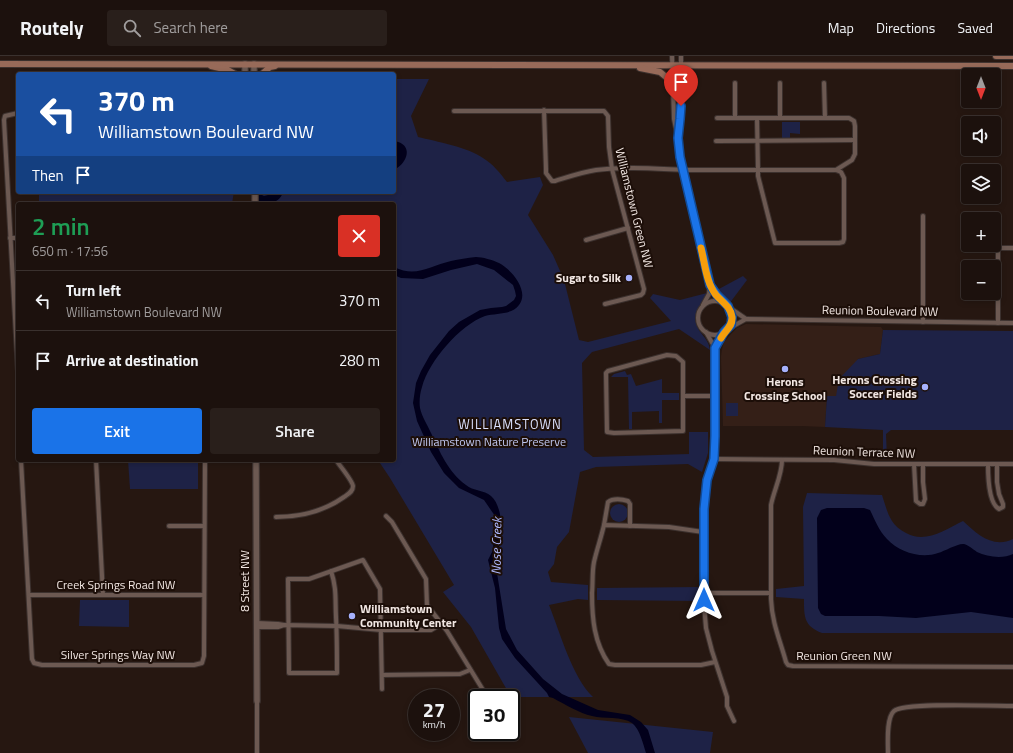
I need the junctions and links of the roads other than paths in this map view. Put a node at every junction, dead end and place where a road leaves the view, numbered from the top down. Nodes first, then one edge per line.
1 (244, 56) edge
2 (254, 56) edge
3 (672, 56) edge
4 (681, 56) edge
5 (996, 56) edge
6 (1013, 56) edge
7 (201, 63) junction
8 (0, 64) edge
9 (244, 64) junction
10 (254, 64) junction
11 (283, 64) junction
12 (629, 65) junction
13 (672, 65) junction
14 (681, 65) junction
15 (1013, 66) edge
16 (232, 72) edge
17 (245, 72) edge
18 (254, 72) edge
19 (264, 72) edge
20 (672, 82) junction
21 (735, 83) dead end
22 (780, 83) dead end
23 (824, 83) dead end
24 (544, 110) junction
25 (454, 111) dead end
26 (16, 113) edge
27 (717, 118) dead end
28 (735, 118) junction
29 (757, 118) junction
30 (780, 118) junction
31 (824, 118) junction
32 (678, 138) junction
33 (855, 140) junction
34 (716, 141) dead end
35 (757, 141) junction
36 (612, 168) junction
37 (682, 170) junction
38 (758, 170) junction
39 (836, 170) junction
40 (923, 216) dead end
41 (628, 228) junction
42 (10, 238) junction
43 (16, 238) edge
44 (586, 240) dead end
45 (1001, 248) edge
46 (1013, 248) edge
47 (998, 252) edge
48 (710, 285) junction
49 (724, 303) junction
50 (605, 304) dead end
51 (703, 305) junction
52 (729, 308) junction
53 (16, 312) edge
54 (746, 319) junction
55 (923, 322) junction
56 (998, 323) junction
57 (1013, 323) edge
58 (726, 331) junction
59 (706, 332) junction
60 (715, 348) junction
61 (683, 396) junction
62 (715, 396) junction
63 (714, 459) junction
64 (782, 460) junction
65 (21, 462) edge
66 (96, 462) edge
67 (204, 462) edge
68 (256, 462) edge
69 (337, 462) edge
70 (914, 464) junction
71 (923, 464) junction
72 (988, 464) junction
73 (997, 464) junction
74 (1013, 464) edge
75 (386, 516) dead end
76 (276, 517) dead end
77 (604, 525) junction
78 (169, 526) dead end
79 (204, 526) junction
80 (630, 526) junction
81 (703, 532) junction
82 (331, 571) junction
83 (704, 593) junction
84 (771, 593) junction
85 (29, 595) junction
86 (103, 595) junction
87 (204, 595) junction
88 (440, 624) junction
89 (257, 625) junction
90 (286, 625) junction
91 (337, 626) junction
92 (381, 630) junction
93 (715, 662) junction
94 (1013, 667) edge
95 (470, 670) junction
96 (382, 675) junction
97 (382, 689) dead end
98 (482, 689) edge
99 (257, 701) joint
100 (1013, 706) edge
101 (734, 721) dead end
102 (257, 753) edge
103 (888, 753) edge

1 - 9 main road
2 - 10 main road
3 - 13 street
4 - 14 street
5 - 6 main road
7 - 8 main road
7 - 9 main road
7 - 16 main road
9 - 10 main road
9 - 17 street
10 - 11 main road
10 - 18 street
11 - 12 main road
11 - 19 main road
12 - 13 main road
12 - 20 main road
13 - 14 main road
13 - 20 street
14 - 15 main road
14 - 32 street
20 - 32 street
21 - 28 street
22 - 30 street
23 - 31 street
24 - 25 street, Williamstown Green NW
24 - 36 street, Williamstown Green NW
24 - 36 street
26 - 42 street
27 - 28 street
28 - 29 street
29 - 30 street
29 - 35 street
30 - 31 street
31 - 33 street
32 - 37 street
33 - 35 street
33 - 39 street
34 - 35 street
35 - 38 street
36 - 37 street
36 - 41 street, Williamstown Green NW
37 - 38 street
37 - 48 street
38 - 39 street
38 - 39 street
40 - 55 street
41 - 44 street
41 - 50 street, Williamstown Green NW
42 - 43 street
42 - 53 street
45 - 46 street
47 - 56 street
48 - 49 street
48 - 51 street
49 - 51 street
49 - 52 street
51 - 59 street
52 - 54 street
52 - 58 street
54 - 55 street, Reunion Boulevard NW
54 - 58 street, Reunion Boulevard NW
55 - 56 street, Reunion Boulevard NW
56 - 57 street, Reunion Boulevard NW
58 - 59 street
58 - 60 street
59 - 60 street
60 - 62 street
61 - 61 street
61 - 62 street
62 - 63 street
63 - 64 street, Reunion Terrace NW
63 - 81 street
64 - 70 street, Reunion Terrace NW
64 - 84 street, Reunion Green NW
65 - 85 street, Silver Springs Way NW
66 - 86 street
67 - 79 street, Silver Springs Way NW
68 - 89 street, 8 Street NW
69 - 76 street
70 - 71 street, Reunion Terrace NW
70 - 71 street
71 - 72 street, Reunion Terrace NW
72 - 73 street, Reunion Terrace NW
72 - 73 street
73 - 74 street, Reunion Terrace NW
75 - 88 street
77 - 80 street
77 - 80 street
77 - 93 street
78 - 79 street
79 - 87 street, Silver Springs Way NW
80 - 81 street
81 - 83 street
82 - 90 street
82 - 91 street
82 - 92 street
83 - 84 street
83 - 93 street
84 - 94 street, Reunion Green NW
85 - 86 street, Creek Springs Road NW
85 - 87 street, Silver Springs Way NW
86 - 87 street, Creek Springs Road NW
88 - 92 street
88 - 95 street
89 - 90 street
89 - 99 street, 8 Street NW
90 - 91 street
90 - 91 street
91 - 92 street
92 - 96 street
93 - 101 street
95 - 96 street
95 - 98 street
96 - 97 street
99 - 102 street
100 - 103 street

